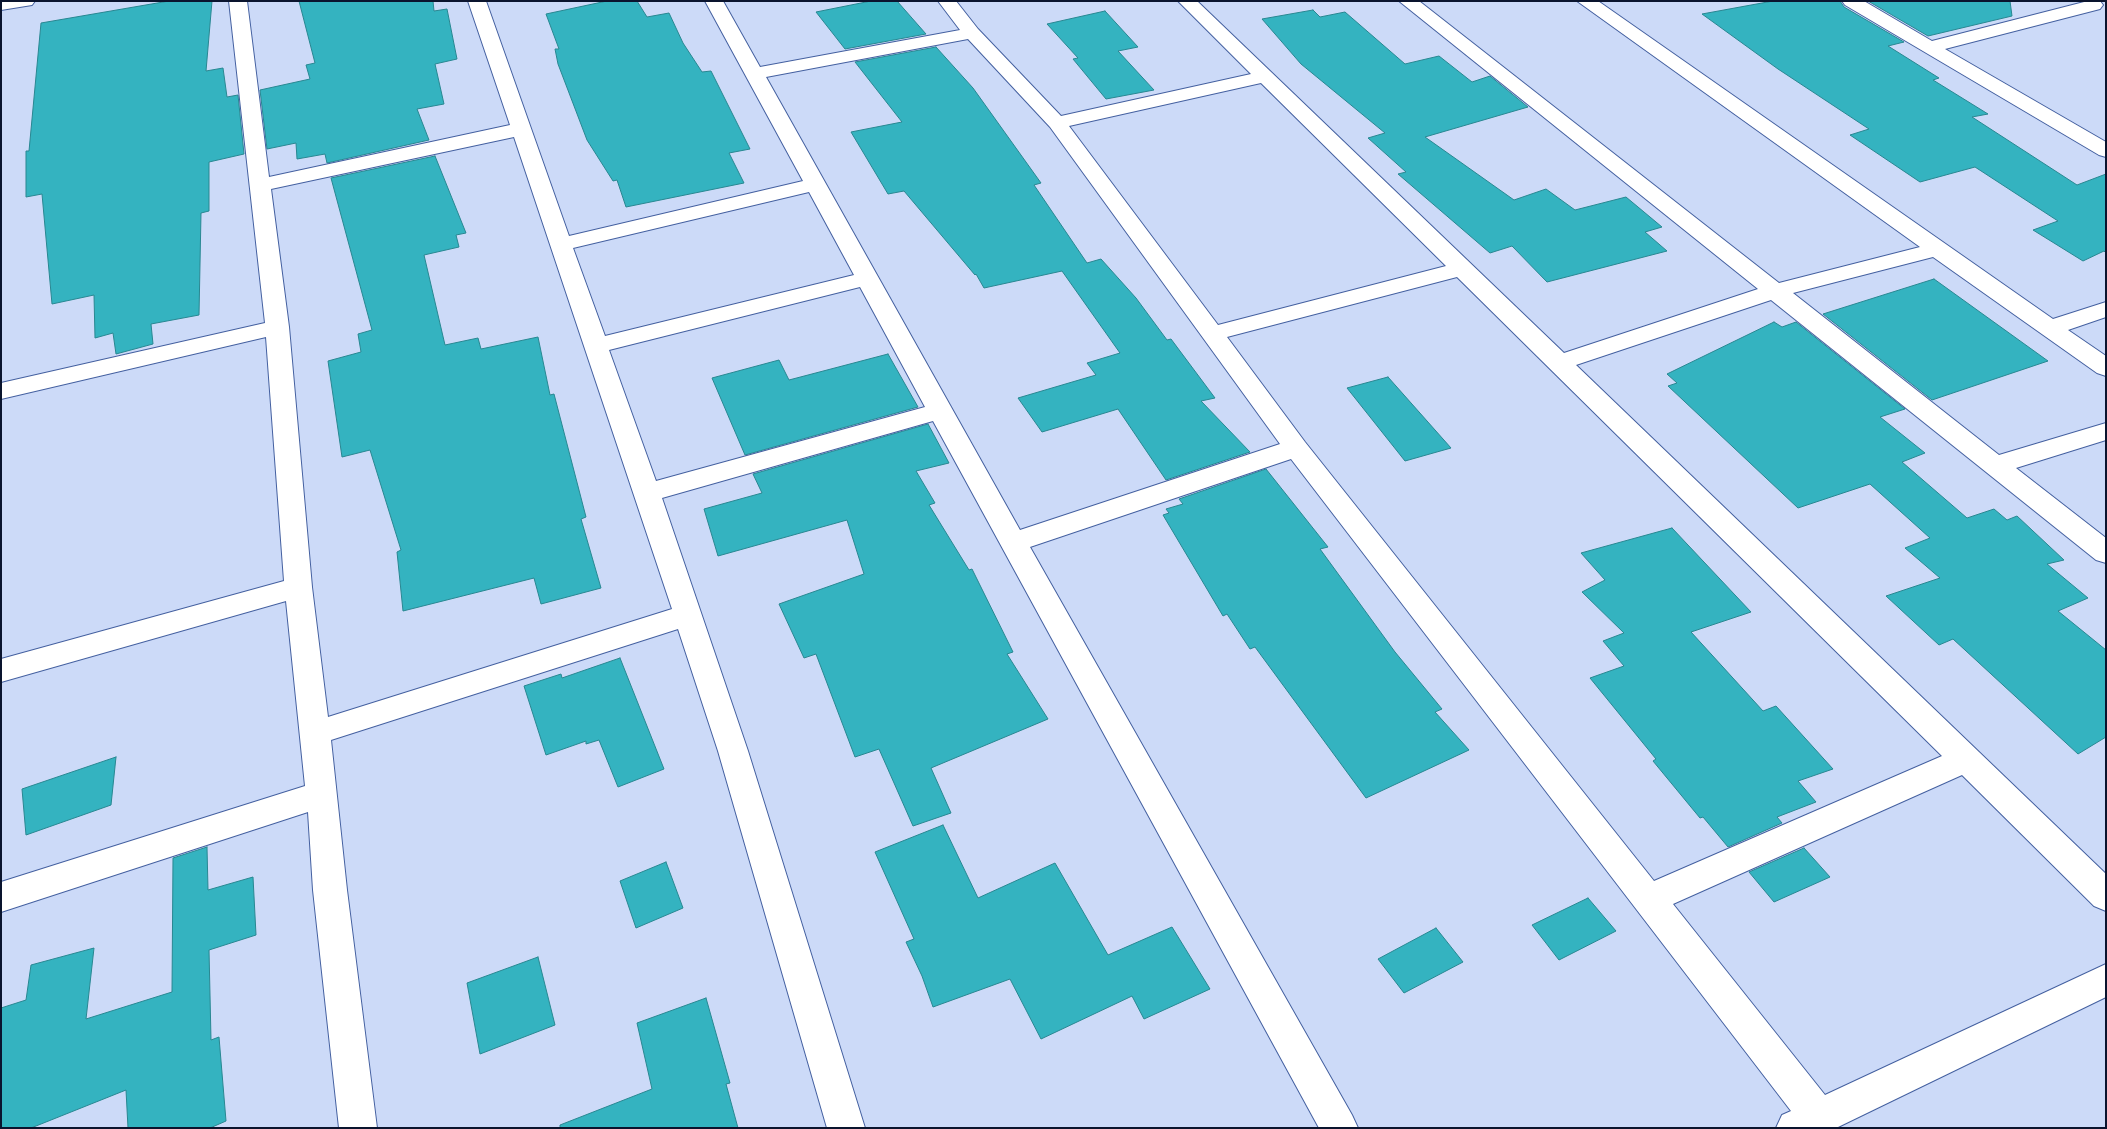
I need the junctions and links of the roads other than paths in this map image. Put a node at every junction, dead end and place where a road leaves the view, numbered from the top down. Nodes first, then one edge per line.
1 (26, 1) edge
2 (238, 1) edge
3 (477, 1) edge
4 (714, 1) edge
5 (947, 1) edge
6 (1187, 1) edge
7 (1408, 1) edge
8 (1586, 1) edge
9 (1852, 1) edge
10 (1, 6) edge
11 (2096, 6) edge
12 (972, 33) junction
13 (1930, 47) junction
14 (754, 74) junction
15 (1264, 77) junction
16 (1057, 123) junction
17 (521, 129) junction
18 (2105, 149) edge
19 (815, 184) junction
20 (260, 185) junction
21 (561, 244) junction
22 (1937, 249) junction
23 (1462, 269) junction
24 (867, 278) junction
25 (1775, 291) junction
26 (2106, 309) edge
27 (277, 327) junction
28 (2050, 328) junction
29 (1212, 334) junction
30 (596, 346) junction
31 (1559, 363) junction
32 (2106, 368) edge
33 (1, 390) edge
34 (940, 411) junction
35 (2106, 431) edge
36 (1296, 448) junction
37 (1996, 465) junction
38 (647, 493) junction
39 (1013, 543) junction
40 (2106, 554) edge
41 (298, 587) junction
42 (687, 615) junction
43 (1, 672) edge
44 (315, 733) junction
45 (1965, 760) junction
46 (322, 794) junction
47 (2106, 896) edge
48 (1, 897) edge
49 (1649, 899) junction
50 (2106, 980) edge
51 (1807, 1122) edge
52 (358, 1128) edge
53 (846, 1128) edge
54 (1339, 1128) edge

1 - 10 street
2 - 20 street
3 - 17 street
4 - 14 street
5 - 12 street
6 - 15 street
7 - 25 street
8 - 22 street
9 - 13 street
11 - 13 street
12 - 14 street
12 - 16 street
13 - 18 street
14 - 19 street
15 - 16 street
15 - 23 street
16 - 29 street
17 - 20 street
17 - 21 street
19 - 21 street
19 - 24 street
20 - 27 street
21 - 30 street
22 - 25 street
22 - 28 street
23 - 29 street
23 - 31 street
24 - 30 street
24 - 34 street
25 - 31 street
25 - 37 street
26 - 28 street
27 - 33 street
27 - 41 street
28 - 32 street
29 - 36 street
30 - 38 street
31 - 45 street
34 - 38 street
34 - 39 street
35 - 37 street
36 - 39 street
36 - 49 street
37 - 40 street
38 - 42 street
39 - 54 street
41 - 43 street
41 - 44 street
42 - 44 street
42 - 53 street
44 - 46 street
45 - 47 street
45 - 49 street
46 - 48 street
46 - 52 street
49 - 51 street
50 - 51 street

